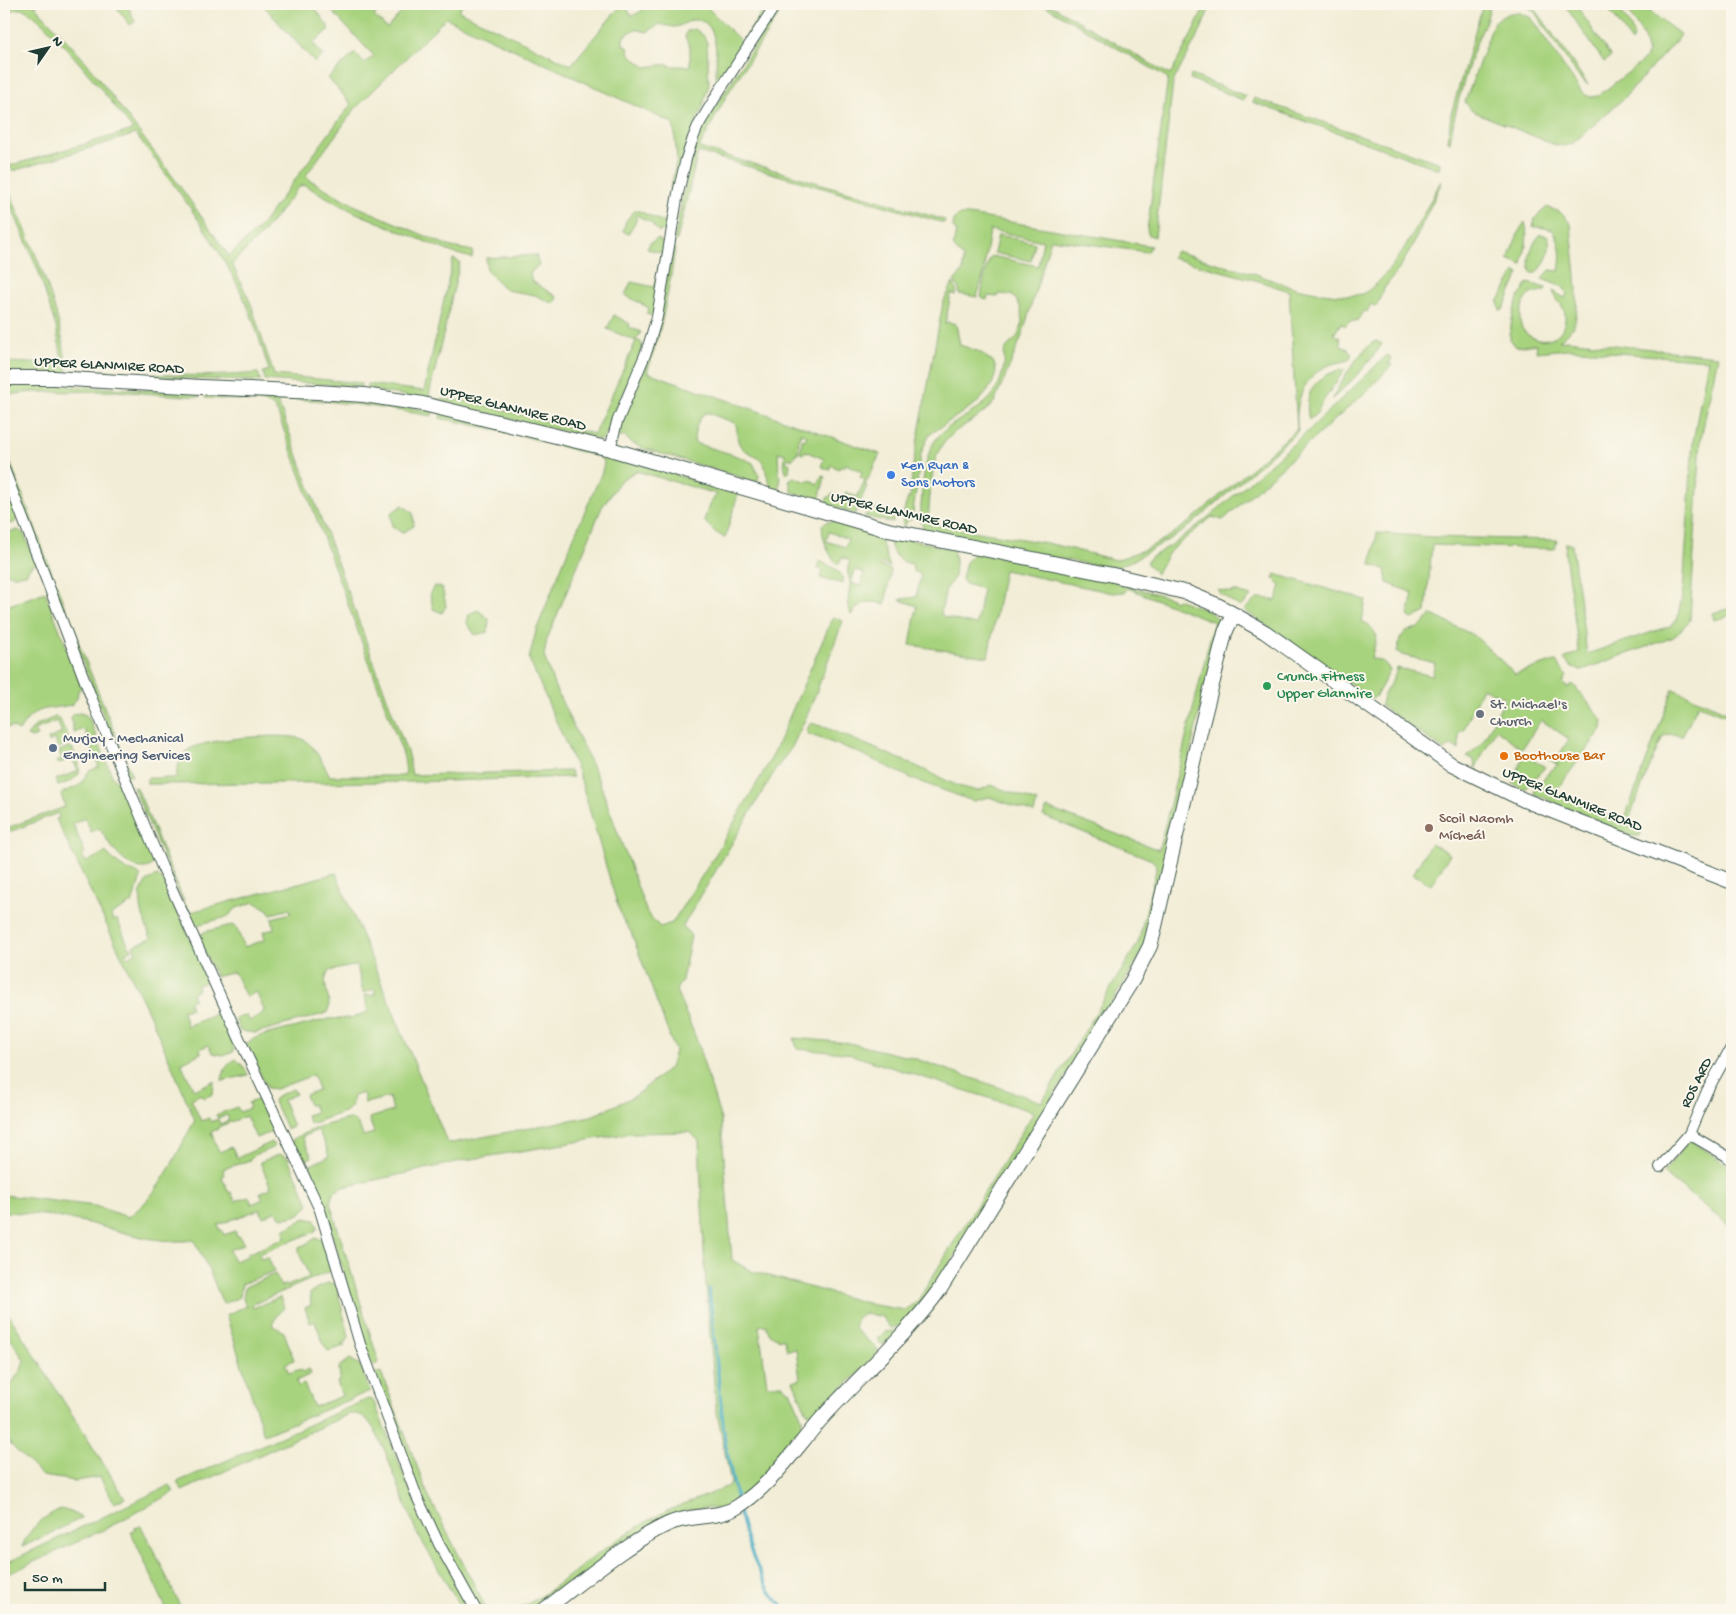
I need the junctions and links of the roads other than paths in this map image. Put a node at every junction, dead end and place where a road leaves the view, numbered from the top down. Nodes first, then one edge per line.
1 (776, 4) edge
2 (4, 378) edge
3 (610, 449) junction
4 (4, 469) edge
5 (1235, 615) junction
6 (1732, 882) edge
7 (1732, 1046) edge
8 (1689, 1134) junction
9 (1732, 1161) edge
10 (1660, 1167) dead end
11 (476, 1610) edge
12 (544, 1610) edge

1 - 3 street
2 - 3 main road, UPPER GLANMIRE ROAD
3 - 5 main road, UPPER GLANMIRE ROAD
4 - 11 street
5 - 6 main road, UPPER GLANMIRE ROAD
5 - 12 main road
7 - 8 street, ROS ARD
8 - 9 street
8 - 10 street, ROS ARD

